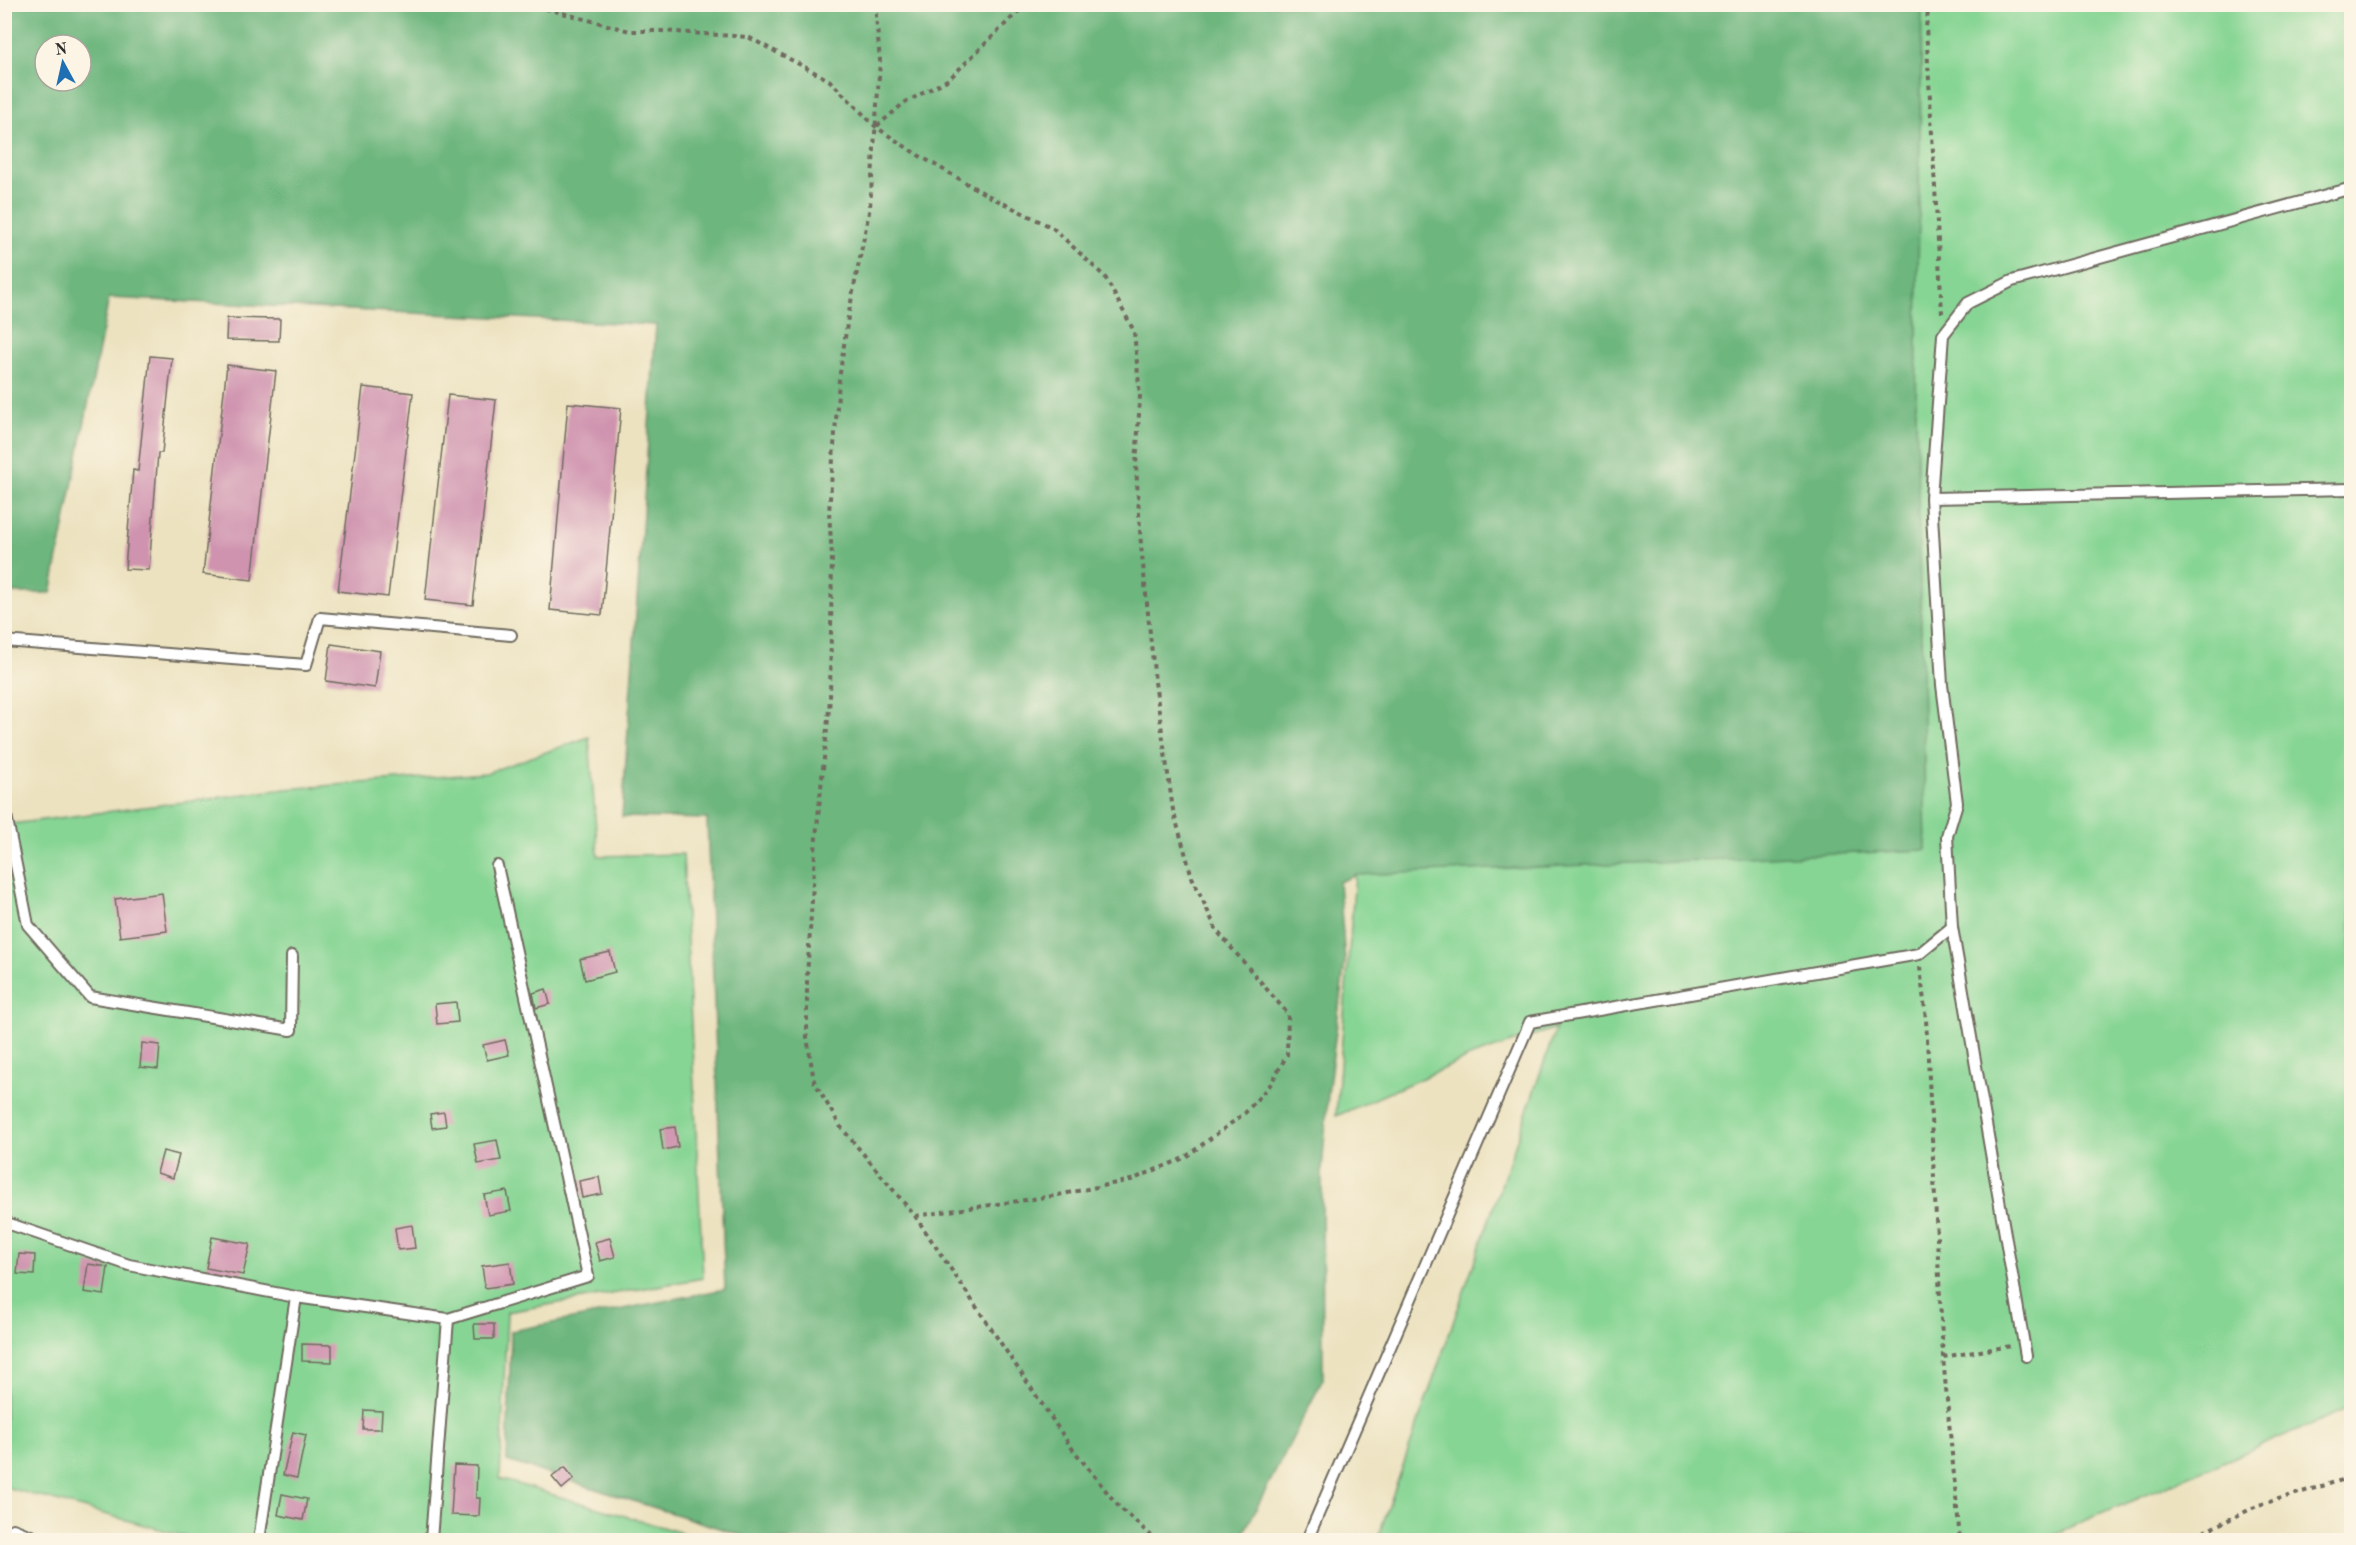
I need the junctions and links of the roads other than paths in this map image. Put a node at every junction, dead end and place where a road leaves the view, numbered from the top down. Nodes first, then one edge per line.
1 (2352, 188) edge
2 (2352, 489) edge
3 (1931, 498) junction
4 (511, 635) dead end
5 (4, 641) edge
6 (4, 805) edge
7 (497, 866) dead end
8 (1952, 927) junction
9 (292, 956) dead end
10 (4, 1222) edge
11 (296, 1297) junction
12 (448, 1319) junction
13 (2026, 1356) dead end
14 (13, 1529) dead end
15 (41, 1540) edge
16 (259, 1540) edge
17 (431, 1540) edge
18 (1307, 1540) edge

1 - 3 lane
2 - 3 lane
3 - 8 lane
4 - 5 lane
6 - 9 lane
7 - 12 lane
8 - 13 lane
8 - 18 lane
10 - 11 lane
11 - 12 lane
11 - 16 lane
12 - 17 lane
14 - 15 lane

